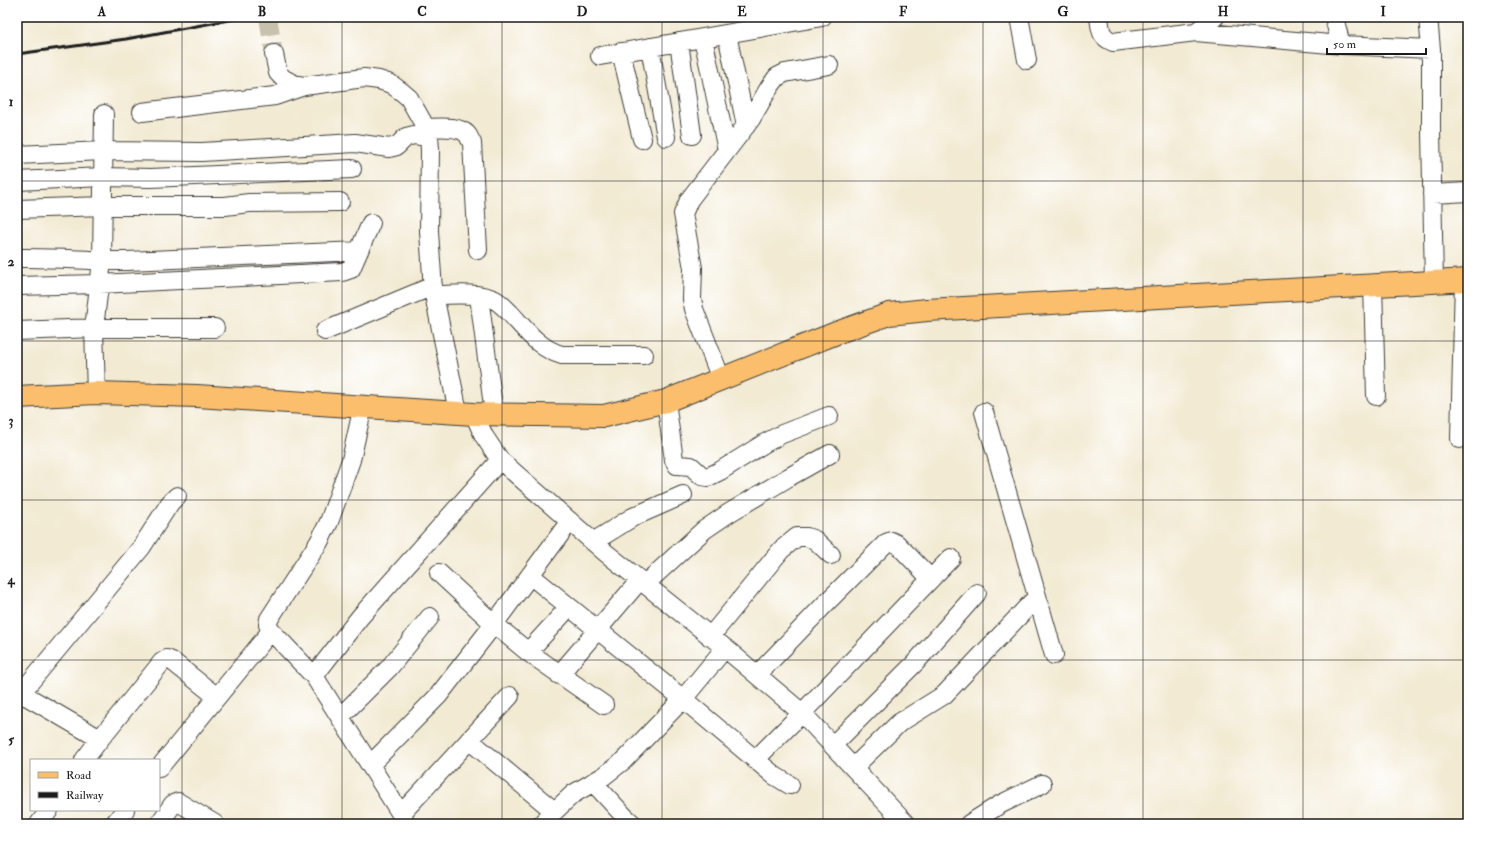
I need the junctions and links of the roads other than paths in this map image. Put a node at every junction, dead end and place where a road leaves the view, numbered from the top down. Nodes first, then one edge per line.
1 (822, 17) edge
2 (1019, 17) edge
3 (1099, 17) edge
4 (1215, 17) edge
5 (1334, 17) edge
6 (1428, 17) edge
7 (1196, 32) junction
8 (727, 34) junction
9 (703, 38) junction
10 (679, 42) junction
11 (1341, 45) junction
12 (650, 47) junction
13 (1431, 49) junction
14 (621, 52) junction
15 (274, 54) tunnel mouth
16 (600, 56) dead end
17 (1027, 60) dead end
18 (829, 65) dead end
19 (304, 86) junction
20 (142, 112) dead end
21 (104, 114) dead end
22 (746, 126) junction
23 (425, 128) junction
24 (692, 135) dead end
25 (666, 137) dead end
26 (642, 139) dead end
27 (727, 150) junction
28 (103, 151) junction
29 (17, 155) edge
30 (352, 169) dead end
31 (103, 178) junction
32 (17, 181) edge
33 (1468, 192) edge
34 (1432, 194) junction
35 (340, 202) dead end
36 (103, 206) junction
37 (17, 210) edge
38 (371, 223) dead end
39 (478, 250) dead end
40 (359, 251) junction
41 (17, 258) edge
42 (102, 261) junction
43 (1466, 280) edge
44 (1434, 283) junction
45 (99, 284) junction
46 (1373, 284) junction
47 (17, 286) edge
48 (434, 290) junction
49 (480, 296) junction
50 (94, 328) junction
51 (215, 328) dead end
52 (17, 331) edge
53 (325, 331) dead end
54 (644, 355) dead end
55 (720, 379) junction
56 (96, 393) junction
57 (1376, 396) dead end
58 (17, 397) edge
59 (666, 401) junction
60 (363, 406) junction
61 (984, 412) dead end
62 (475, 413) junction
63 (830, 416) dead end
64 (1460, 439) dead end
65 (830, 454) dead end
66 (500, 460) junction
67 (177, 496) dead end
68 (683, 496) dead end
69 (570, 521) junction
70 (593, 542) junction
71 (831, 555) dead end
72 (952, 558) dead end
73 (439, 573) dead end
74 (530, 575) junction
75 (931, 579) junction
76 (643, 582) junction
77 (977, 592) dead end
78 (1037, 596) junction
79 (569, 607) junction
80 (430, 617) dead end
81 (494, 624) junction
82 (598, 630) junction
83 (271, 631) junction
84 (710, 637) junction
85 (725, 648) junction
86 (528, 652) junction
87 (1054, 655) dead end
88 (559, 675) junction
89 (757, 675) junction
90 (314, 676) junction
91 (19, 695) edge
92 (510, 696) dead end
93 (217, 697) junction
94 (683, 699) junction
95 (604, 706) dead end
96 (802, 713) junction
97 (340, 717) junction
98 (100, 739) junction
99 (469, 740) junction
100 (833, 745) junction
101 (85, 759) edge
102 (755, 760) junction
103 (370, 766) junction
104 (160, 767) edge
105 (854, 768) junction
106 (593, 782) junction
107 (1042, 784) dead end
108 (790, 785) dead end
109 (48, 811) edge
110 (124, 811) edge
111 (403, 819) edge
112 (547, 820) edge
113 (898, 821) edge
114 (625, 822) edge
115 (972, 823) edge
116 (38, 824) edge
117 (114, 824) edge
118 (159, 824) edge
119 (215, 824) edge

1 - 8 street
2 - 17 street
3 - 7 street
4 - 7 street
5 - 11 street
6 - 13 street
7 - 11 street
8 - 9 street
8 - 22 street
9 - 10 street
9 - 27 street
10 - 12 street
10 - 24 street
11 - 13 street
12 - 14 street
12 - 25 street
13 - 34 street
14 - 16 street
14 - 26 street
15 - 19 street
18 - 22 street
19 - 20 street
19 - 23 street
21 - 28 street
22 - 27 street
23 - 28 street
23 - 39 street
23 - 48 street
27 - 55 street
28 - 29 street
28 - 31 street
30 - 31 street
31 - 32 street
31 - 36 street
33 - 34 street
34 - 44 street
35 - 36 street
36 - 37 street
36 - 42 street
38 - 40 street
40 - 42 street
40 - 45 street
41 - 42 street
42 - 45 street
43 - 44 main road
43 - 64 street
44 - 46 main road
45 - 47 street
45 - 50 street
46 - 55 main road
46 - 57 street
48 - 49 street
48 - 53 street
48 - 62 street
49 - 54 street
49 - 62 street
50 - 51 street
50 - 52 street
50 - 56 street
55 - 59 main road
56 - 58 main road
56 - 60 main road
59 - 62 main road
59 - 63 street
60 - 62 main road
60 - 83 street
61 - 78 street
62 - 66 street
65 - 76 street
66 - 69 street
66 - 90 street
67 - 91 street
68 - 70 street
69 - 70 street
69 - 74 street
70 - 76 street
71 - 84 street
72 - 75 street
73 - 81 street
74 - 79 street
74 - 81 street
75 - 89 street
75 - 96 street
76 - 82 street
76 - 84 street
77 - 100 street
78 - 87 street
78 - 105 street
79 - 82 street
79 - 86 street
80 - 97 street
81 - 86 street
81 - 103 street
82 - 88 street
82 - 94 street
83 - 90 street
83 - 93 street
84 - 85 street
85 - 89 street
85 - 94 street
86 - 88 street
88 - 95 street
89 - 96 street
90 - 97 street
91 - 98 street
92 - 99 street
93 - 98 street
93 - 104 street
94 - 102 street
94 - 106 street
96 - 100 street
96 - 102 street
97 - 103 street
98 - 101 street
99 - 111 street
99 - 112 street
100 - 105 street
102 - 108 street
103 - 111 street
105 - 113 street
106 - 112 street
106 - 114 street
107 - 115 street
109 - 116 street
110 - 117 street
118 - 119 street

